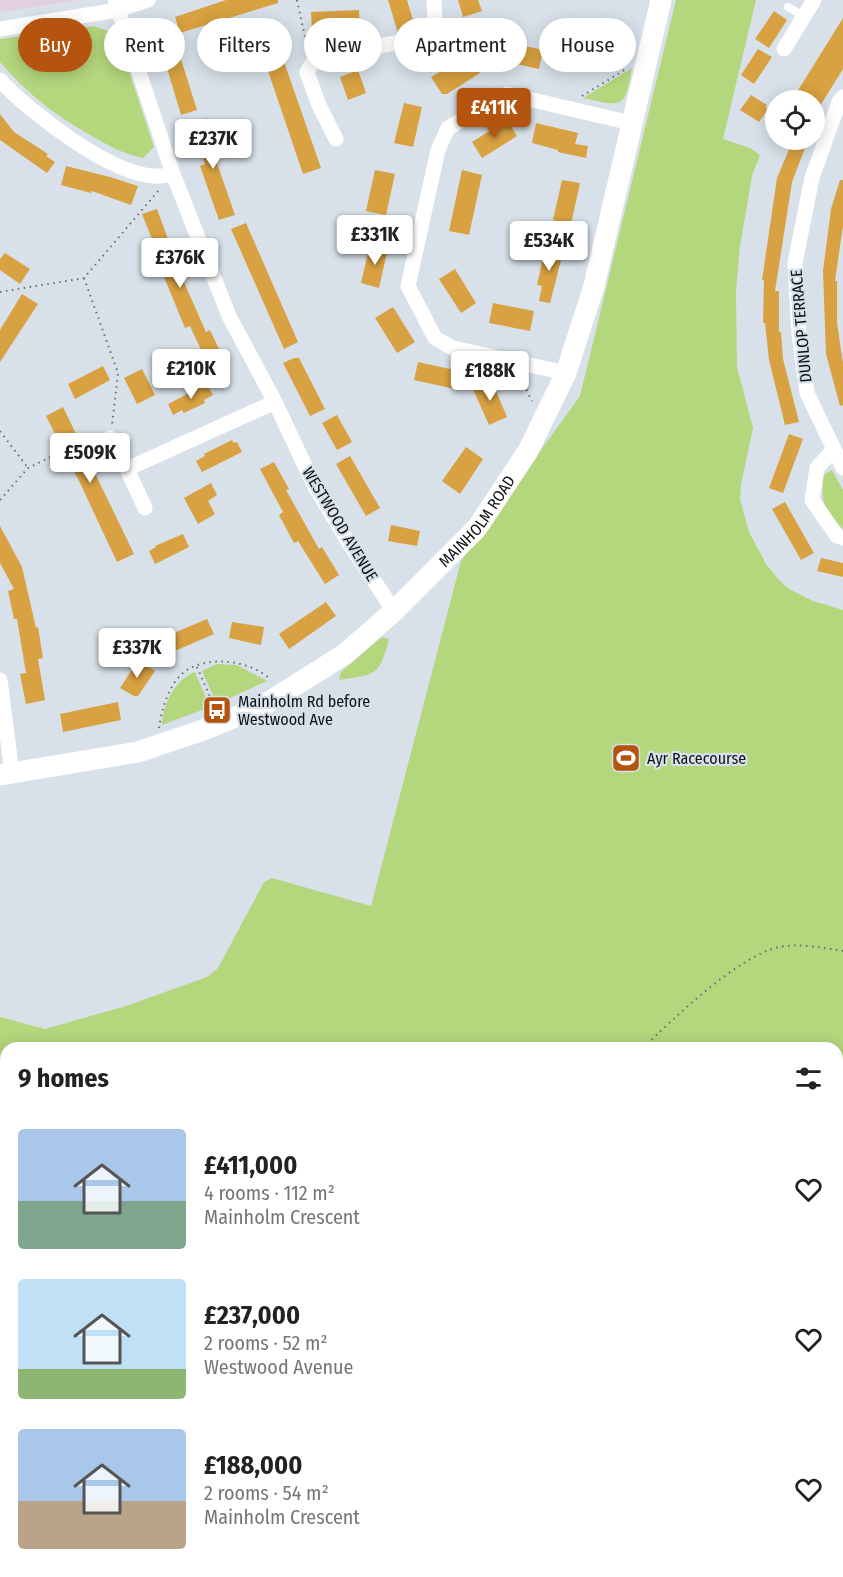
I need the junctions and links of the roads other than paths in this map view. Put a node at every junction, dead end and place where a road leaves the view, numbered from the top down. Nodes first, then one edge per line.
1 (148, 0) edge
2 (434, 0) edge
3 (661, 0) edge
4 (814, 0) edge
5 (117, 5) edge
6 (788, 6) dead end
7 (804, 16) junction
8 (0, 29) edge
9 (784, 49) dead end
10 (0, 80) edge
11 (843, 97) edge
12 (631, 123) junction
13 (336, 139) dead end
14 (173, 174) junction
15 (566, 373) junction
16 (275, 402) junction
17 (110, 438) road end
18 (834, 449) junction
19 (843, 468) edge
20 (127, 469) junction
21 (145, 508) dead end
22 (843, 537) edge
23 (394, 611) junction
24 (0, 680) edge
25 (6, 774) edge

1 - 5 street
2 - 13 street
3 - 12 street, MAINHOLM ROAD
4 - 7 street
5 - 8 street
5 - 14 street, WESTWOOD AVENUE
6 - 7 lane
7 - 9 street
10 - 14 street
11 - 18 street, DUNLOP TERRACE
12 - 15 street, MAINHOLM ROAD
12 - 15 street
14 - 16 street, WESTWOOD AVENUE
15 - 23 street, MAINHOLM ROAD
16 - 20 street
16 - 23 street, WESTWOOD AVENUE
17 - 20 street
18 - 19 street, DUNLOP TERRACE
18 - 22 street
20 - 21 street
23 - 25 street, MAINHOLM ROAD
24 - 25 street

